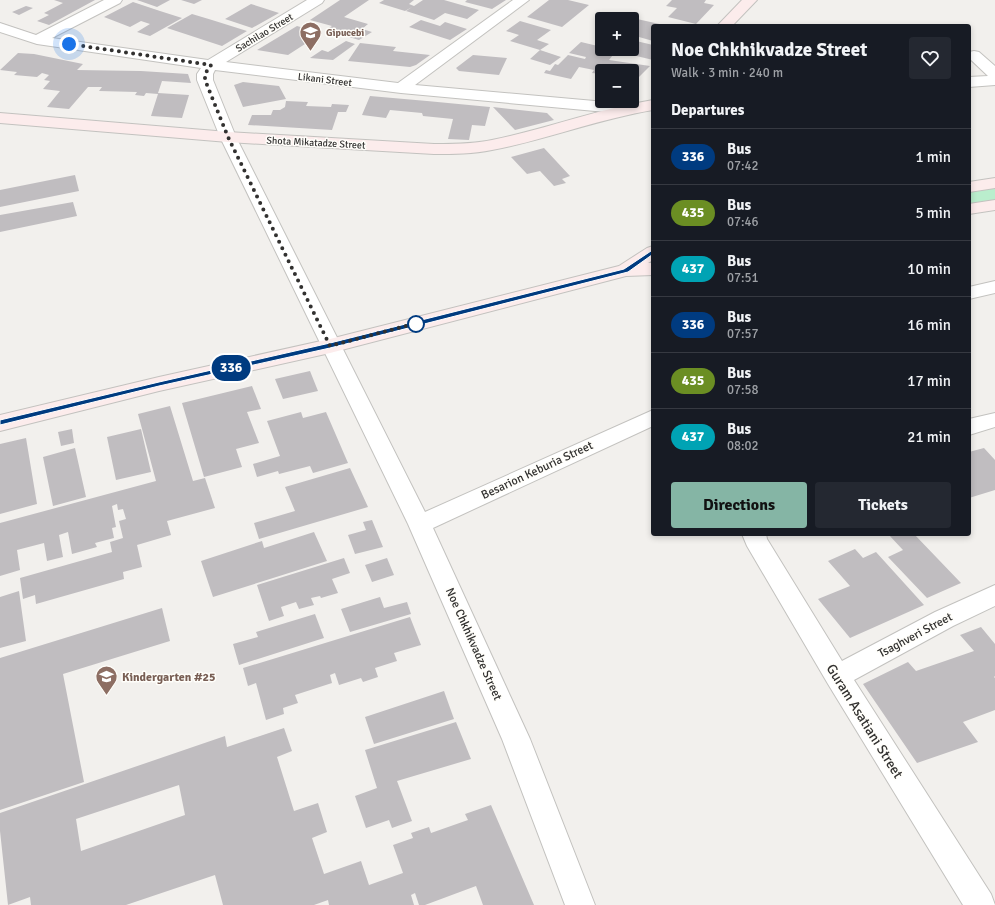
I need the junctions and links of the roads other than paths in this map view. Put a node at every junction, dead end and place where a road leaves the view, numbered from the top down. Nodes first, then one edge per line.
1 (115, 0) edge
2 (317, 0) edge
3 (522, 0) edge
4 (750, 0) edge
5 (726, 24) edge
6 (0, 27) edge
7 (37, 40) junction
8 (977, 55) edge
9 (211, 65) junction
10 (995, 74) edge
11 (995, 80) edge
12 (971, 82) edge
13 (401, 88) junction
14 (651, 106) edge
15 (628, 109) junction
16 (0, 118) edge
17 (228, 137) junction
18 (995, 183) edge
19 (971, 186) edge
20 (995, 205) edge
21 (971, 209) edge
22 (651, 253) edge
23 (651, 269) edge
24 (626, 270) junction
25 (995, 287) edge
26 (971, 293) edge
27 (330, 346) junction
28 (651, 418) edge
29 (995, 420) edge
30 (0, 422) edge
31 (971, 426) edge
32 (420, 524) junction
33 (754, 536) edge
34 (995, 595) edge
35 (837, 676) junction
36 (974, 904) edge
37 (580, 905) edge

1 - 7 street
2 - 9 street, Sachilao Street
3 - 13 street
4 - 5 street
6 - 7 street, Likani Street
7 - 9 street, Likani Street
8 - 10 street
9 - 13 street, Likani Street
9 - 17 street, Noe Chkhikvadze Street
11 - 12 street
13 - 15 street, Likani Street
14 - 15 street, Likani Street
15 - 17 street, Shota Mikatadze Street
16 - 17 street, Shota Mikatadze Street
17 - 27 street, Noe Chkhikvadze Street
18 - 19 street
20 - 21 street
22 - 24 street
23 - 24 street
24 - 27 street
25 - 26 street
27 - 30 street
27 - 32 street, Noe Chkhikvadze Street
28 - 32 street, Besarion Keburia Street
29 - 31 street
32 - 37 street, Noe Chkhikvadze Street
33 - 35 street, Guram Asatiani Street
34 - 35 street, Tsaghveri Street
35 - 36 street, Guram Asatiani Street

